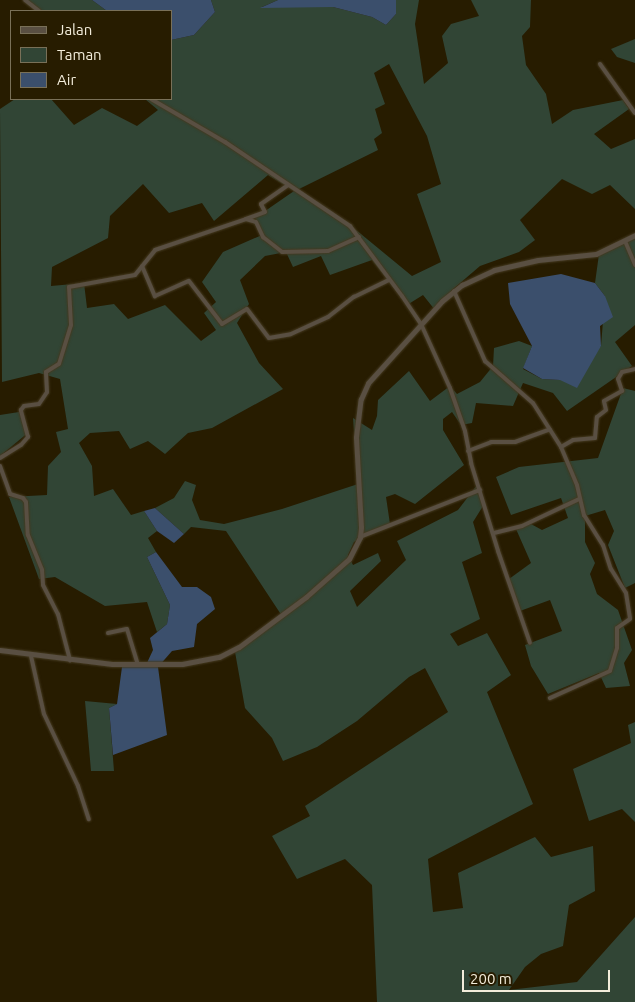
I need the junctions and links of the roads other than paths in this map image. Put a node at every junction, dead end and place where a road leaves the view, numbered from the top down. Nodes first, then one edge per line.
1 (26, 0) edge
2 (38, 10) edge
3 (600, 64) dead end
4 (153, 100) edge
5 (635, 113) edge
6 (288, 185) junction
7 (246, 219) junction
8 (635, 235) edge
9 (359, 237) junction
10 (625, 241) junction
11 (635, 265) edge
12 (142, 266) junction
13 (389, 280) junction
14 (454, 291) junction
15 (421, 324) junction
16 (635, 369) edge
17 (550, 429) junction
18 (561, 447) junction
19 (468, 451) junction
20 (0, 458) edge
21 (0, 466) edge
22 (480, 490) junction
23 (579, 499) junction
24 (494, 532) junction
25 (360, 538) junction
26 (108, 634) dead end
27 (530, 643) dead end
28 (0, 650) edge
29 (32, 656) junction
30 (70, 660) junction
31 (138, 664) junction
32 (550, 698) dead end
33 (89, 819) dead end

1 - 2 street
3 - 5 street
4 - 6 street
6 - 7 street
6 - 9 street
7 - 9 street
7 - 12 street
8 - 10 street
9 - 13 street
10 - 11 street
10 - 14 street
12 - 13 street
12 - 20 street
13 - 15 street
14 - 15 street
14 - 17 street
15 - 19 street
15 - 25 street
16 - 18 street
17 - 18 street
17 - 19 street
18 - 23 street
19 - 22 street
21 - 30 street
22 - 24 street
22 - 25 street
23 - 24 street
23 - 32 street
24 - 27 street
25 - 31 street
26 - 31 street
28 - 29 street
29 - 30 street
29 - 33 street
30 - 31 street

